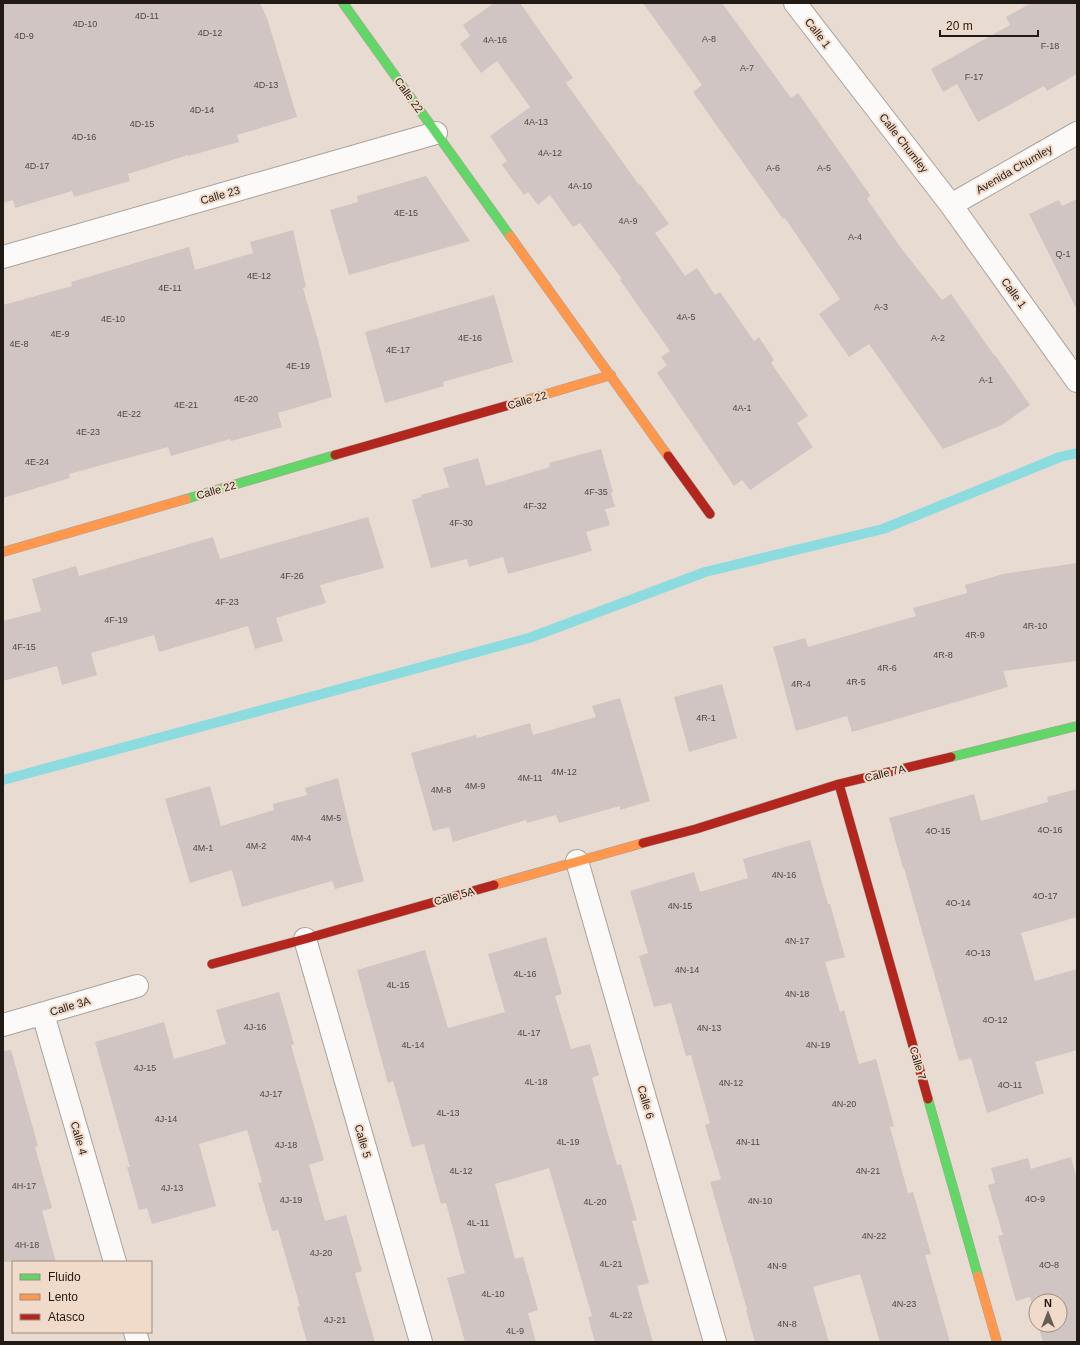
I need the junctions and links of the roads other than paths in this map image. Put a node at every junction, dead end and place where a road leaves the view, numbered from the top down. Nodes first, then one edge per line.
1 (343, 3) edge
2 (795, 3) edge
3 (856, 81) joint
4 (436, 133) junction
5 (1077, 133) edge
6 (951, 205) junction
7 (3, 257) edge
8 (610, 375) junction
9 (1077, 381) edge
10 (710, 514) dead end
11 (3, 552) edge
12 (1077, 726) edge
13 (839, 784) junction
14 (696, 829) joint
15 (577, 861) junction
16 (305, 939) junction
17 (212, 964) dead end
18 (137, 986) dead end
19 (43, 1014) junction
20 (3, 1025) edge
21 (115, 1261) edge
22 (421, 1342) edge
23 (714, 1342) edge
24 (997, 1342) edge

1 - 4 street, Calle 22
2 - 3 street, Calle 1
3 - 6 street, Calle Chumley
4 - 7 street, Calle 23
4 - 8 street, Calle 22
5 - 6 street, Avenida Chumley
6 - 9 street, Calle 1
8 - 10 street
8 - 11 street, Calle 22
12 - 13 street, Calle 7A
13 - 14 street, Calle 7A
13 - 24 street, Calle 7
14 - 15 street, Calle 5A
15 - 16 street, Calle 5A
15 - 23 street, Calle 6
16 - 17 street, Calle 5A
16 - 22 street, Calle 5
18 - 19 street, Calle 3A
19 - 20 street, Calle 3A
19 - 21 street, Calle 4

